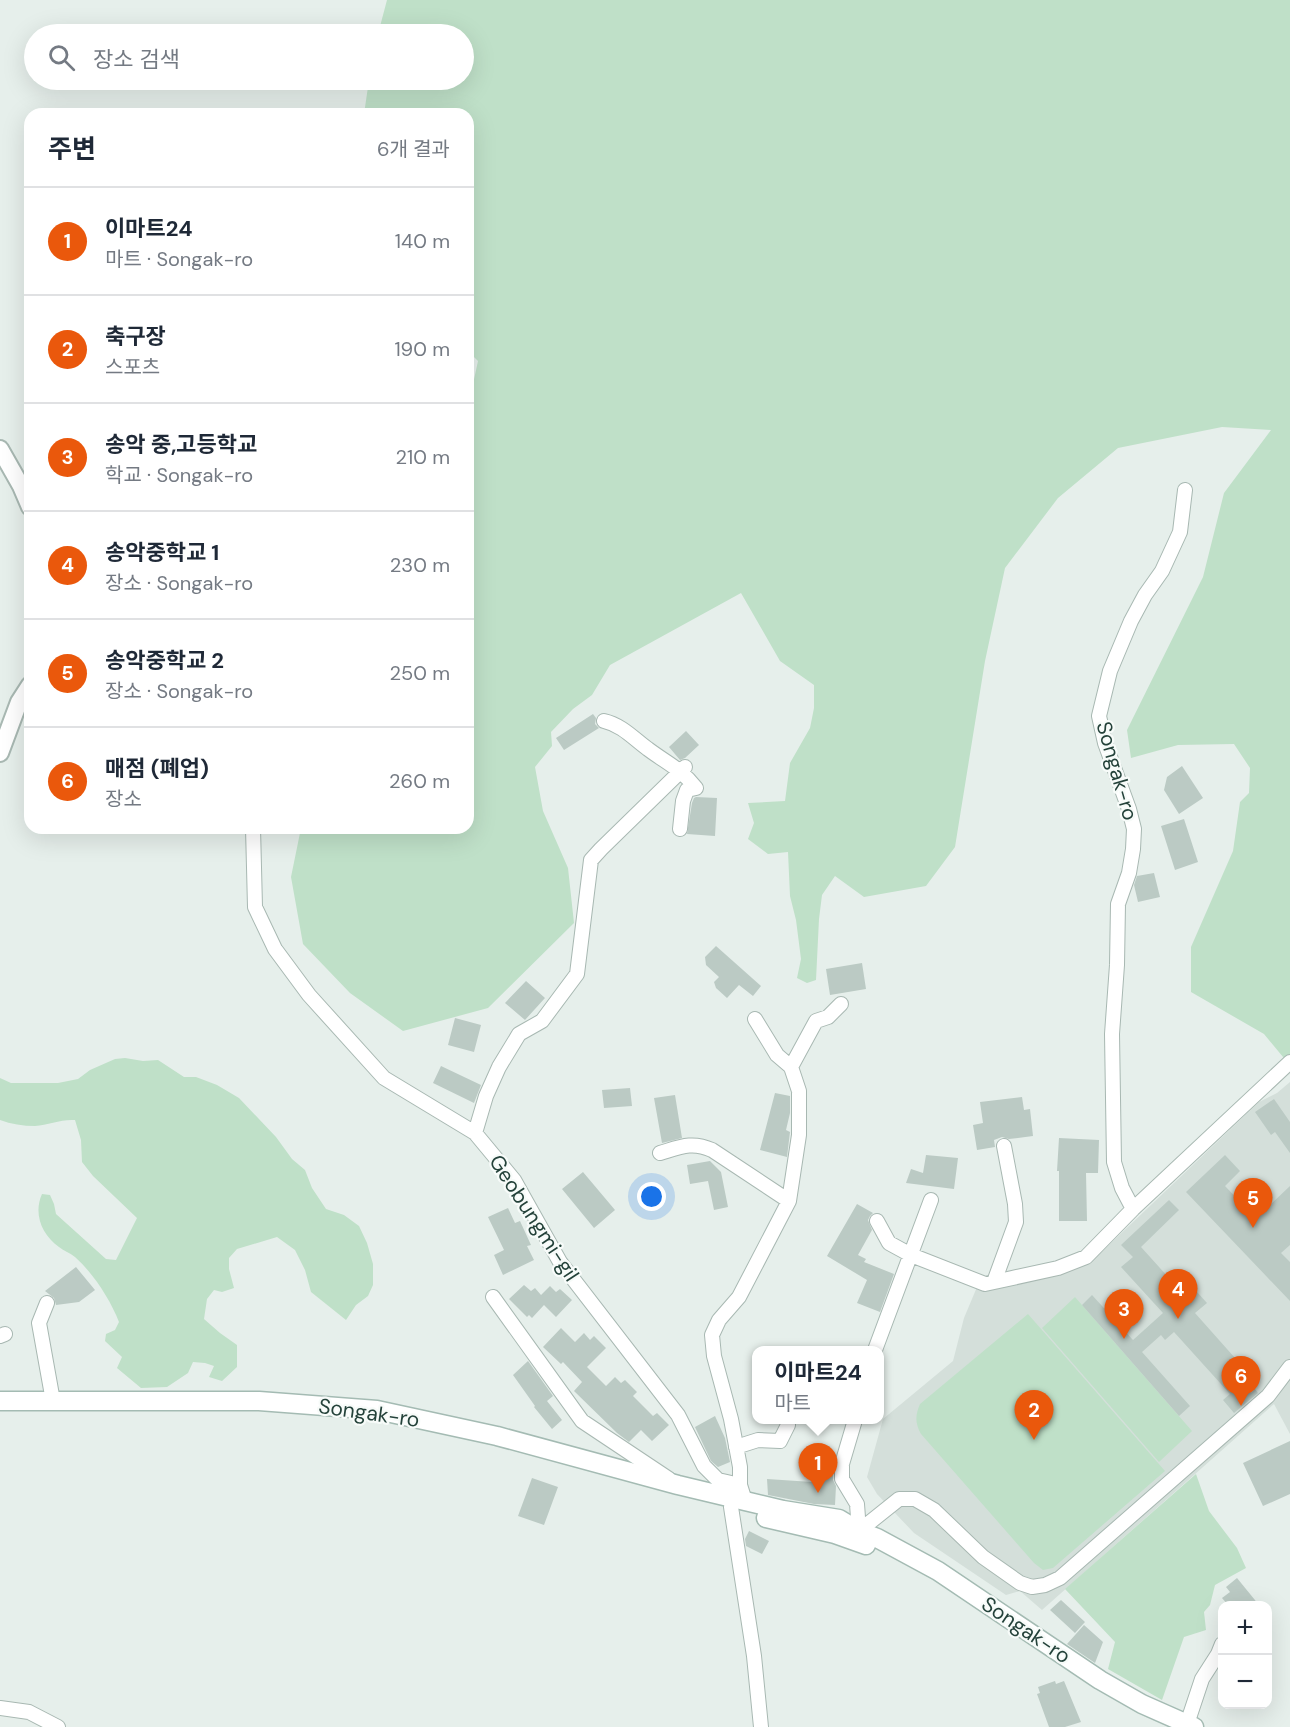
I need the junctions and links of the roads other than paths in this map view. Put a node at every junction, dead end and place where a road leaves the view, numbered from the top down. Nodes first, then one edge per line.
1 (0, 449) edge
2 (1185, 490) dead end
3 (24, 493) edge
4 (24, 694) edge
5 (604, 721) dead end
6 (0, 753) edge
7 (683, 769) junction
8 (680, 829) dead end
9 (253, 834) edge
10 (841, 1004) dead end
11 (755, 1019) dead end
12 (1290, 1062) edge
13 (790, 1067) junction
14 (475, 1133) junction
15 (1004, 1146) dead end
16 (660, 1153) dead end
17 (932, 1200) dead end
18 (789, 1201) junction
19 (1133, 1209) junction
20 (877, 1221) dead end
21 (911, 1254) junction
22 (994, 1282) junction
23 (493, 1297) dead end
24 (47, 1303) dead end
25 (876, 1346) edge
26 (1290, 1367) edge
27 (0, 1401) edge
28 (53, 1401) junction
29 (0, 1410) edge
30 (854, 1424) edge
31 (788, 1425) dead end
32 (736, 1447) junction
33 (678, 1485) junction
34 (738, 1498) junction
35 (859, 1531) junction
36 (1218, 1654) edge
37 (0, 1708) edge
38 (1186, 1726) edge
39 (58, 1727) edge
40 (761, 1727) edge

1 - 3 street
2 - 19 street, Songak-ro
4 - 6 street
5 - 7 street
7 - 8 street
7 - 14 street
9 - 14 street, Geobungmi-gil
10 - 13 street
11 - 13 street
12 - 19 street
13 - 18 street
14 - 34 street, Geobungmi-gil
15 - 22 street
16 - 18 street
17 - 21 street
18 - 32 street
19 - 22 street
20 - 21 street
21 - 22 street
21 - 25 street
23 - 33 street, Songak-ro
24 - 28 street
26 - 35 street
27 - 28 main road, Songak-ro
28 - 33 main road, Songak-ro
29 - 34 main road
30 - 35 street
31 - 32 street
32 - 34 street
33 - 34 main road, Songak-ro
34 - 35 main road, Songak-ro
34 - 38 main road
34 - 40 street
35 - 38 main road, Songak-ro
36 - 38 street
37 - 39 street

